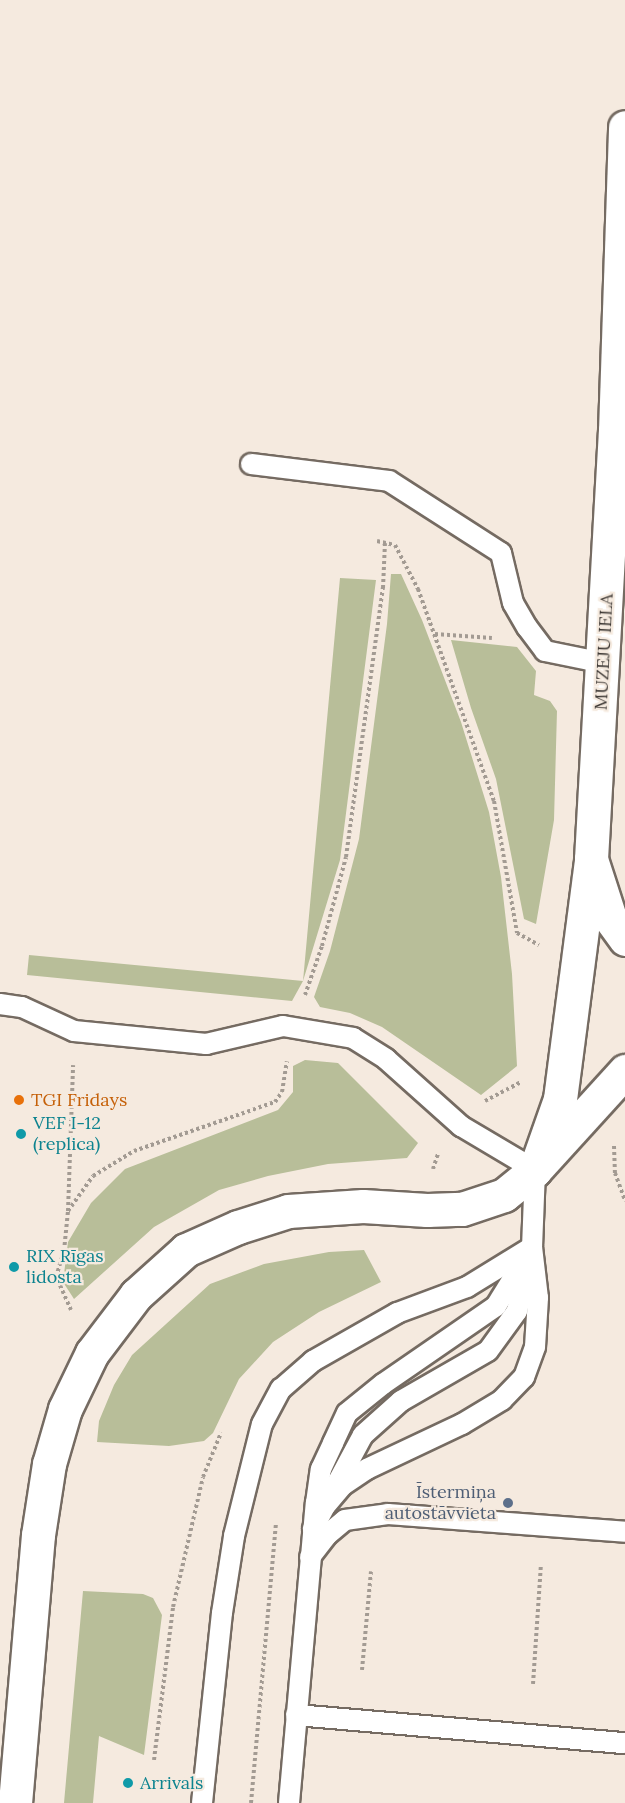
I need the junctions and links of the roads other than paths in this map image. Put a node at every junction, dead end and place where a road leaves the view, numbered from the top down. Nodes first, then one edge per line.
1 (625, 127) edge
2 (623, 250) edge
3 (251, 464) dead end
4 (604, 663) junction
5 (591, 859) junction
6 (625, 939) edge
7 (0, 1004) edge
8 (625, 1071) edge
9 (535, 1170) junction
10 (532, 1247) junction
11 (313, 1529) junction
12 (625, 1532) edge
13 (310, 1557) junction
14 (296, 1715) junction
15 (625, 1743) edge
16 (15, 1803) edge
17 (202, 1803) edge
18 (289, 1803) edge

1 - 2 main road, MUZEJU IELA
2 - 4 main road, MUZEJU IELA
3 - 4 lane
4 - 5 main road, MUZEJU IELA
5 - 6 main road
5 - 9 main road, MUZEJU IELA
7 - 9 lane
8 - 9 main road
9 - 10 lane
9 - 16 main road
10 - 11 lane
10 - 11 lane
10 - 11 lane
10 - 17 lane
11 - 13 lane
12 - 13 lane
13 - 14 lane
14 - 15 lane
14 - 18 lane

